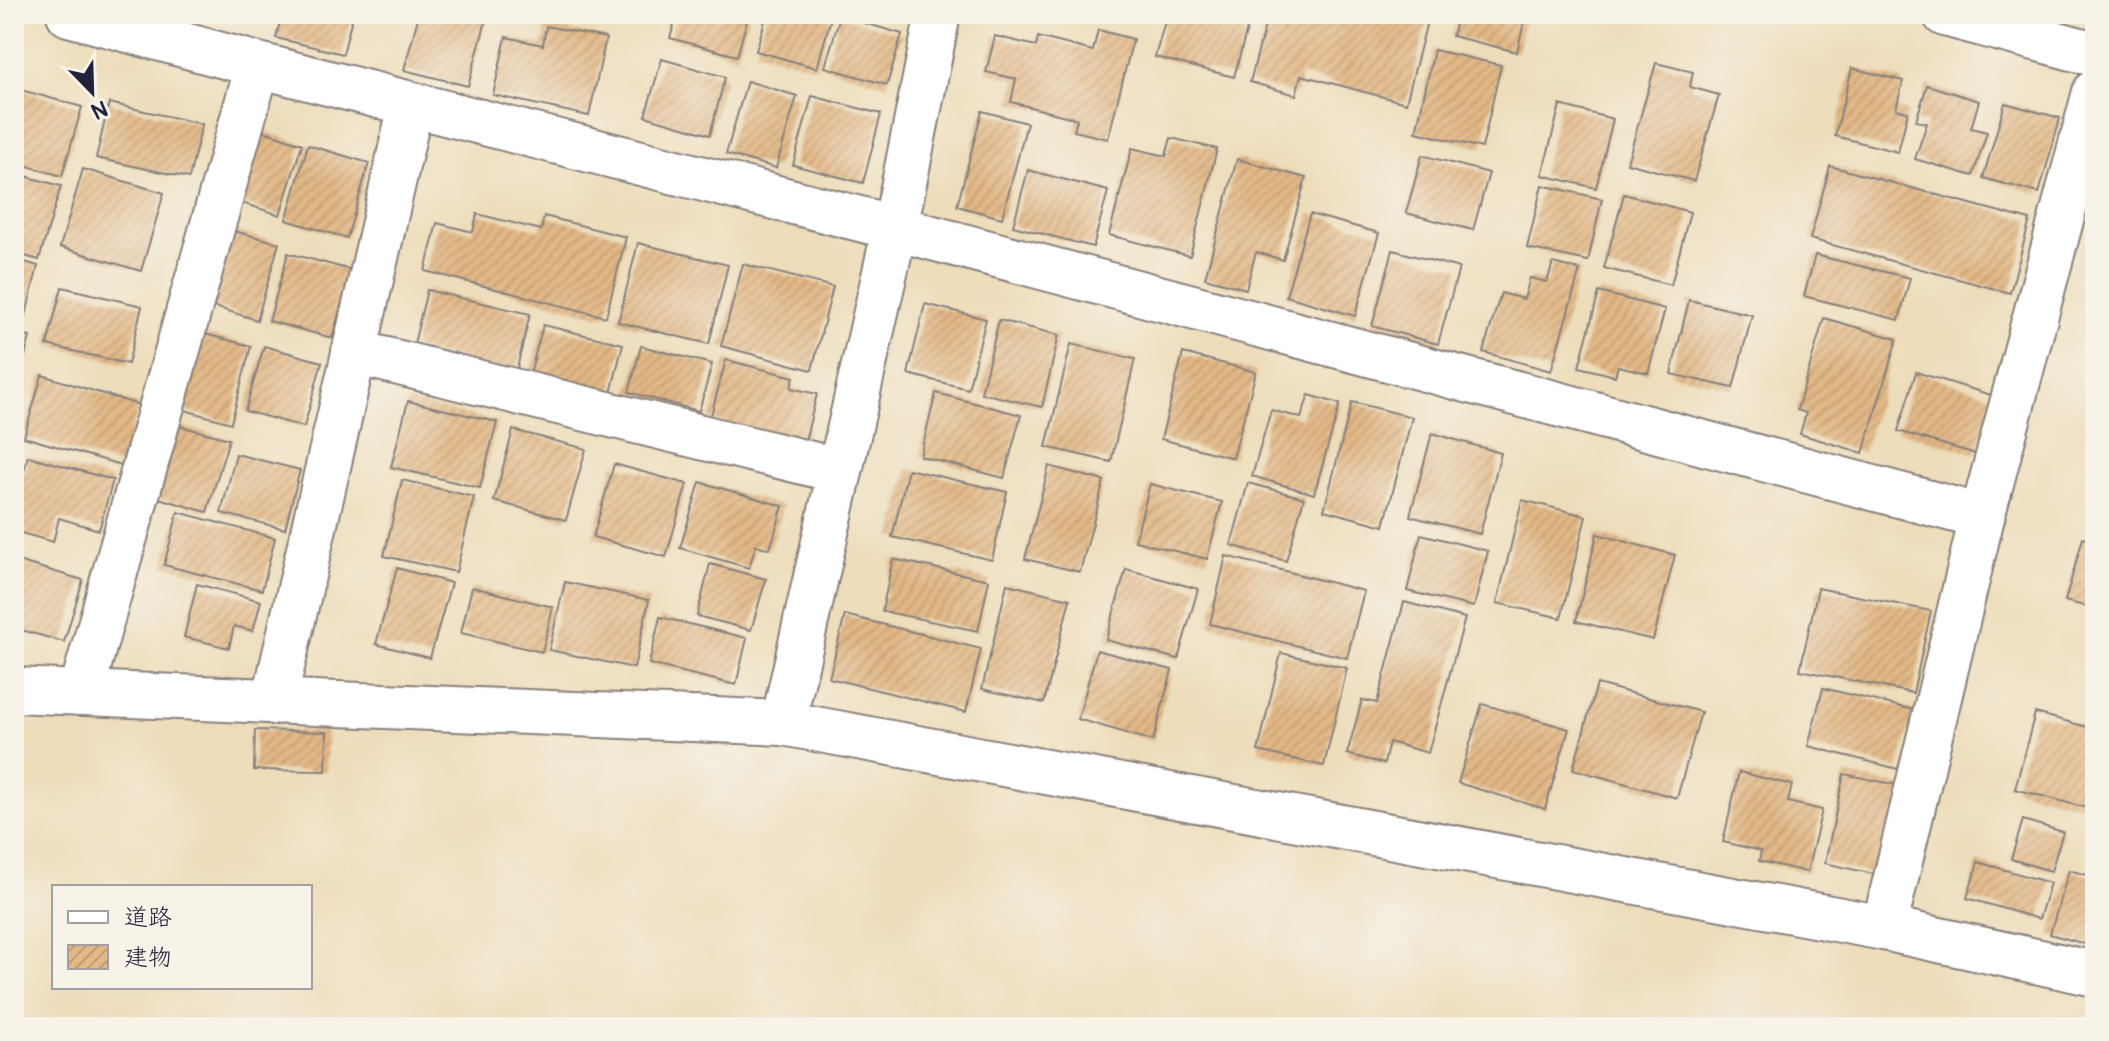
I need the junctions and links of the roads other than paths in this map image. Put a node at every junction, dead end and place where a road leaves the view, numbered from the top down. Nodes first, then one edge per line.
1 (69, 14) edge
2 (938, 14) edge
3 (1945, 14) edge
4 (2095, 54) edge
5 (258, 65) junction
6 (2095, 92) edge
7 (411, 105) junction
8 (895, 228) junction
9 (354, 352) junction
10 (840, 471) junction
11 (1982, 517) junction
12 (14, 690) edge
13 (81, 693) junction
14 (274, 702) junction
15 (783, 723) junction
16 (1884, 928) junction
17 (2095, 974) edge

1 - 5 street
2 - 8 street
3 - 4 street
5 - 7 street
5 - 13 street
6 - 11 street
7 - 8 street
7 - 9 street
8 - 10 street
8 - 11 street
9 - 10 street
9 - 14 street
10 - 15 street
11 - 16 street
12 - 13 street
13 - 14 street
14 - 15 street
15 - 16 street
16 - 17 street

